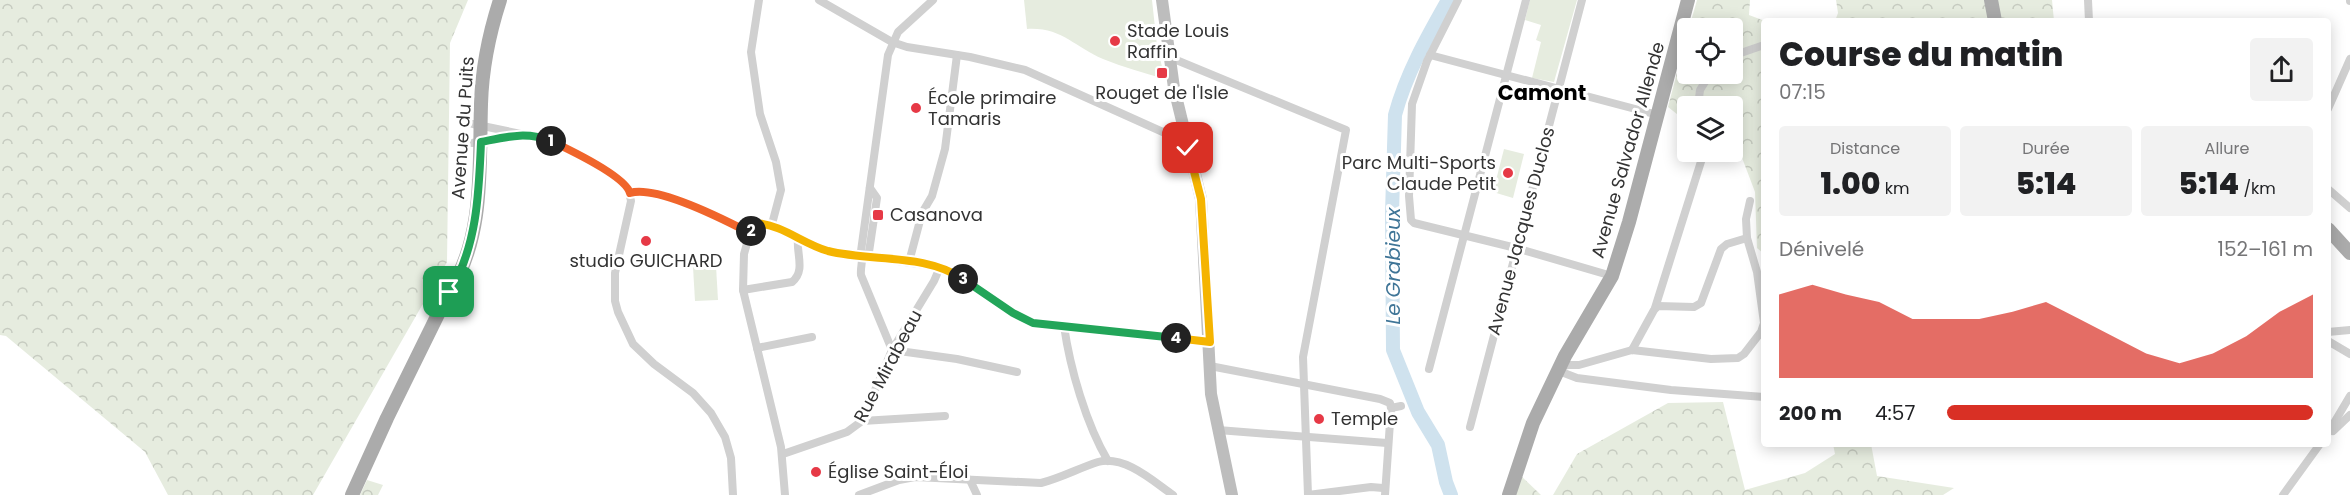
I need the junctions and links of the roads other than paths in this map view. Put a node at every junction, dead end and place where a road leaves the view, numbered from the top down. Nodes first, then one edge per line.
1 (493, 0) edge
2 (500, 0) edge
3 (759, 0) edge
4 (819, 0) edge
5 (933, 0) edge
6 (1162, 0) edge
7 (1458, 0) edge
8 (1526, 0) edge
9 (1582, 0) edge
10 (1688, 0) edge
11 (1991, 0) edge
12 (2088, 0) edge
13 (1994, 18) edge
14 (2089, 18) edge
15 (892, 42) junction
16 (1761, 46) edge
17 (1743, 52) edge
18 (957, 55) junction
19 (1430, 55) junction
20 (1169, 57) junction
21 (2350, 59) edge
22 (1507, 75) junction
23 (1558, 88) junction
24 (2331, 102) edge
25 (1658, 115) junction
26 (477, 124) junction
27 (517, 135) junction
28 (1186, 137) junction
29 (477, 143) junction
30 (1701, 162) edge
31 (2331, 192) edge
32 (630, 193) junction
33 (1750, 201) dead end
34 (2350, 208) edge
35 (772, 224) junction
36 (2331, 232) edge
37 (750, 233) junction
38 (1465, 236) junction
39 (798, 238) junction
40 (1747, 238) junction
41 (1516, 248) junction
42 (2350, 254) edge
43 (863, 256) junction
44 (1752, 256) junction
45 (909, 262) junction
46 (1761, 262) edge
47 (940, 267) junction
48 (1612, 276) junction
49 (743, 290) junction
50 (1761, 300) edge
51 (1655, 308) junction
52 (1064, 326) junction
53 (2350, 330) edge
54 (1761, 332) edge
55 (2331, 332) edge
56 (812, 337) dead end
57 (1210, 342) junction
58 (2331, 343) edge
59 (757, 348) junction
60 (892, 350) junction
61 (1632, 350) junction
62 (2350, 354) edge
63 (1210, 366) junction
64 (1559, 368) junction
65 (1429, 369) dead end
66 (1017, 372) dead end
67 (1303, 383) junction
68 (2350, 396) edge
69 (1761, 397) edge
70 (1401, 406) dead end
71 (1391, 408) junction
72 (2350, 415) edge
73 (945, 416) dead end
74 (862, 421) junction
75 (1470, 427) dead end
76 (2331, 429) edge
77 (1218, 430) junction
78 (2331, 431) edge
79 (1305, 435) junction
80 (1387, 443) junction
81 (2318, 447) edge
82 (783, 454) junction
83 (1108, 461) junction
84 (970, 480) junction
85 (1384, 492) edge
86 (352, 495) edge
87 (734, 495) edge
88 (785, 495) edge
89 (859, 495) edge
90 (977, 495) edge
91 (1173, 495) edge
92 (1232, 495) edge
93 (1308, 495) edge
94 (1509, 495) edge
95 (2283, 495) edge

1 - 26 main road, Avenue du Puits
2 - 26 main road, Avenue du Puits
3 - 35 street
4 - 15 street
5 - 15 street
6 - 20 main road
7 - 19 street
8 - 22 street
9 - 23 street, Avenue Jacques Duclos
10 - 25 main road, Avenue Salvador Allende
11 - 13 main road
12 - 14 street
15 - 18 street
15 - 43 street
16 - 17 street
18 - 28 street
18 - 45 street
19 - 22 street
19 - 38 street
20 - 28 main road
20 - 67 street
21 - 24 street
22 - 23 street
22 - 38 street
23 - 25 street
23 - 41 street, Avenue Jacques Duclos
25 - 48 main road, Avenue Salvador Allende
26 - 27 street
26 - 29 main road, Avenue du Puits
27 - 29 street
27 - 32 street
28 - 57 main road
29 - 86 main road, Avenue du Puits
30 - 51 street
31 - 34 street
32 - 37 street
32 - 87 street
33 - 40 street
35 - 37 street
35 - 39 street
36 - 42 main road
37 - 49 street
38 - 41 street
38 - 65 street
39 - 43 street
39 - 49 street
40 - 44 street
40 - 51 street
41 - 48 street
41 - 75 street, Avenue Jacques Duclos
43 - 45 street
43 - 60 street
44 - 46 street
44 - 50 street
45 - 47 street
47 - 52 street
47 - 60 street, Rue Mirabeau
48 - 64 main road, Avenue Salvador Allende
49 - 59 street
51 - 61 street
52 - 57 street
52 - 83 street
53 - 55 street
54 - 61 street
56 - 59 street
57 - 63 main road
58 - 62 street
59 - 82 street
60 - 66 street
60 - 74 street, Rue Mirabeau
61 - 64 street
63 - 67 street
63 - 77 main road
64 - 69 street
64 - 94 main road, Avenue Salvador Allende
67 - 71 street
67 - 79 street
68 - 76 street
70 - 71 street
71 - 80 street
72 - 78 street
73 - 74 street
74 - 82 street, Rue Mirabeau
77 - 79 street
77 - 92 main road
79 - 80 street
79 - 93 street
80 - 85 street
81 - 95 street
82 - 88 street
83 - 84 street
83 - 91 street
84 - 89 street
84 - 90 street
85 - 93 street

